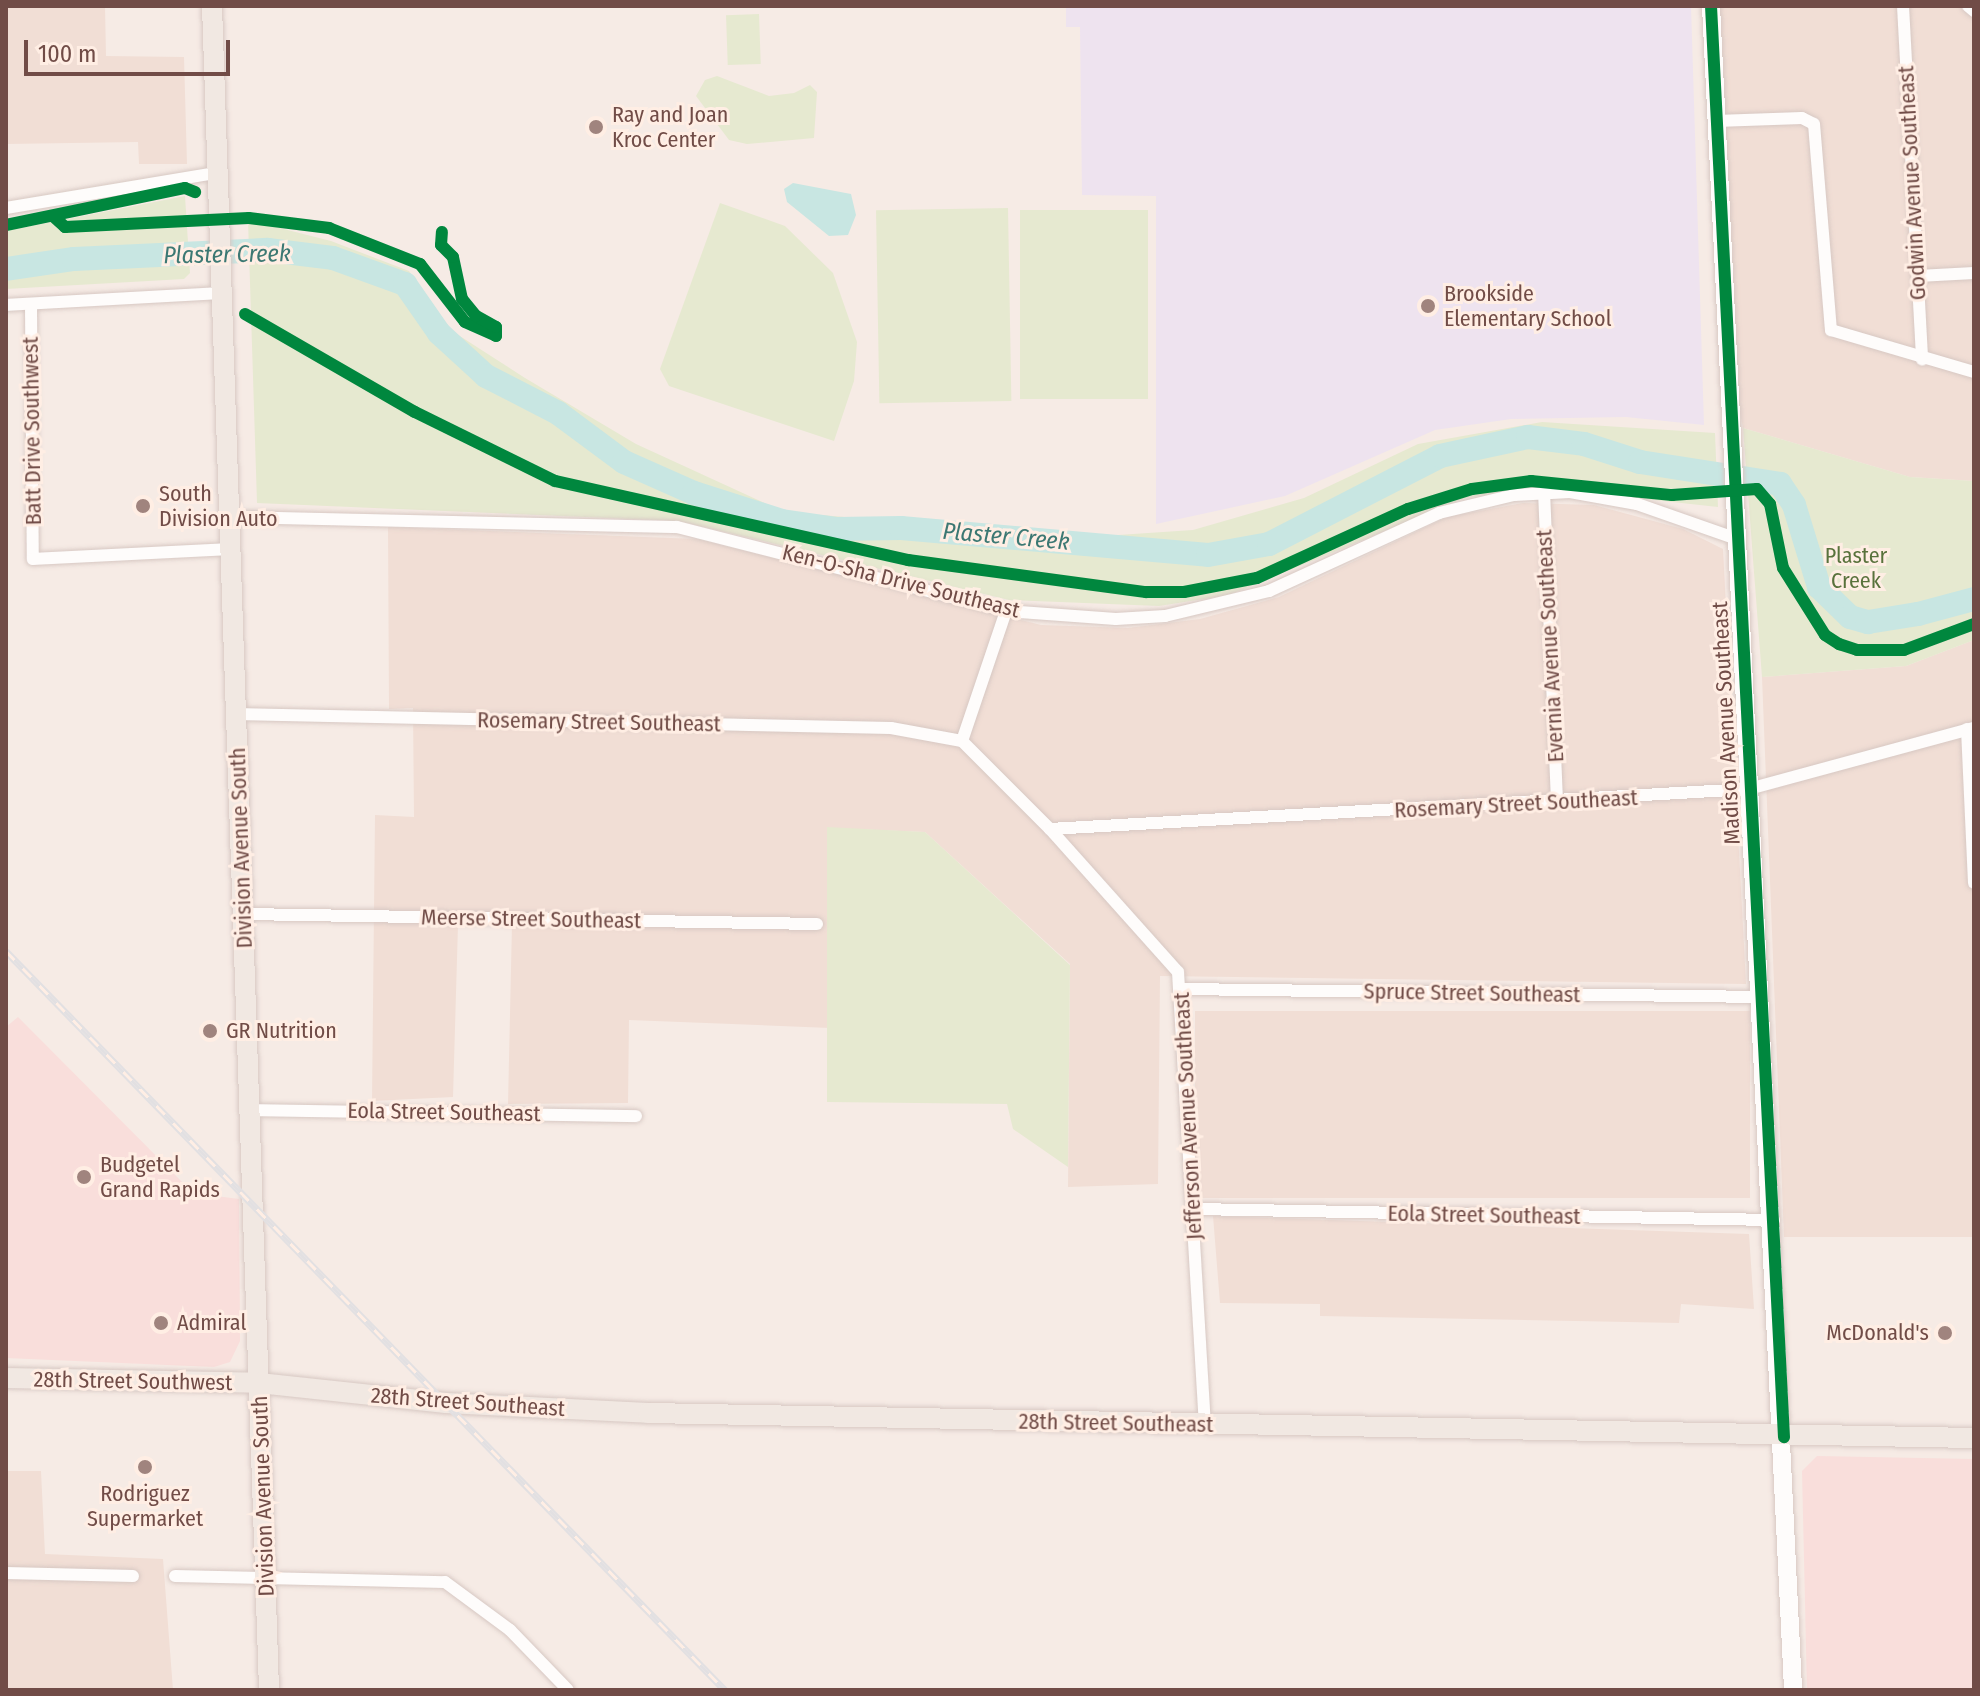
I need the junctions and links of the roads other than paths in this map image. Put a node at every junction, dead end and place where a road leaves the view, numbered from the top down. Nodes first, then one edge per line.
1 (212, 6) edge
2 (1711, 6) edge
3 (1903, 6) edge
4 (1968, 6) edge
5 (1974, 11) edge
6 (1716, 121) junction
7 (216, 173) junction
8 (6, 208) edge
9 (1974, 273) edge
10 (1918, 276) junction
11 (220, 293) junction
12 (31, 304) junction
13 (6, 305) edge
14 (1922, 359) junction
15 (1974, 372) edge
16 (1544, 491) junction
17 (229, 517) junction
18 (1737, 539) junction
19 (230, 549) junction
20 (1006, 611) junction
21 (235, 714) junction
22 (1970, 728) edge
23 (962, 741) junction
24 (1749, 789) junction
25 (1557, 802) junction
26 (1050, 829) junction
27 (1974, 883) edge
28 (245, 914) junction
29 (817, 924) dead end
30 (1182, 989) junction
31 (1762, 997) junction
32 (251, 1110) junction
33 (636, 1116) dead end
34 (1194, 1209) junction
35 (1774, 1220) junction
36 (6, 1378) edge
37 (259, 1383) junction
38 (1205, 1425) junction
39 (1784, 1437) junction
40 (1974, 1438) edge
41 (6, 1573) edge
42 (133, 1576) dead end
43 (175, 1576) dead end
44 (265, 1577) junction
45 (269, 1690) edge
46 (568, 1690) edge
47 (1793, 1690) edge

1 - 7 main road, Division Avenue South
2 - 6 street, Madison Avenue Southeast
3 - 10 street, Godwin Avenue Southeast
4 - 5 street
6 - 14 street
6 - 18 street, Madison Avenue Southeast
7 - 8 street
7 - 11 main road, Division Avenue South
9 - 10 street
10 - 14 street, Godwin Avenue Southeast
11 - 12 street
11 - 17 main road, Division Avenue South
12 - 13 street
12 - 19 street, Batt Drive Southwest
14 - 15 street
16 - 18 street, Ken-O-Sha Drive Southeast
16 - 20 street, Ken-O-Sha Drive Southeast
16 - 25 street, Evernia Avenue Southeast
17 - 19 main road, Division Avenue South
17 - 20 street, Ken-O-Sha Drive Southeast
18 - 24 street, Madison Avenue Southeast
19 - 21 main road, Division Avenue South
20 - 23 street
21 - 23 street, Rosemary Street Southeast
21 - 28 main road, Division Avenue South
22 - 24 street, Rosemary Street Southeast
22 - 27 street
23 - 26 street, Jefferson Avenue Southeast
24 - 25 street, Rosemary Street Southeast
24 - 31 street, Madison Avenue Southeast
25 - 26 street, Rosemary Street Southeast
26 - 30 street, Jefferson Avenue Southeast
28 - 29 street, Meerse Street Southeast
28 - 32 main road, Division Avenue South
30 - 31 street, Spruce Street Southeast
30 - 34 street, Jefferson Avenue Southeast
31 - 35 street, Madison Avenue Southeast
32 - 33 street, Eola Street Southeast
32 - 37 main road, Division Avenue South
34 - 35 street, Eola Street Southeast
34 - 38 street, Jefferson Avenue Southeast
35 - 39 street, Madison Avenue Southeast
36 - 37 main road, 28th Street Southwest
37 - 38 main road, 28th Street Southeast
37 - 44 main road, Division Avenue South
38 - 39 main road, 28th Street Southeast
39 - 40 main road, 28th Street Southeast
39 - 47 street, Madison Avenue Southeast
41 - 42 street
43 - 44 street
44 - 45 main road, Division Avenue South
44 - 46 street

